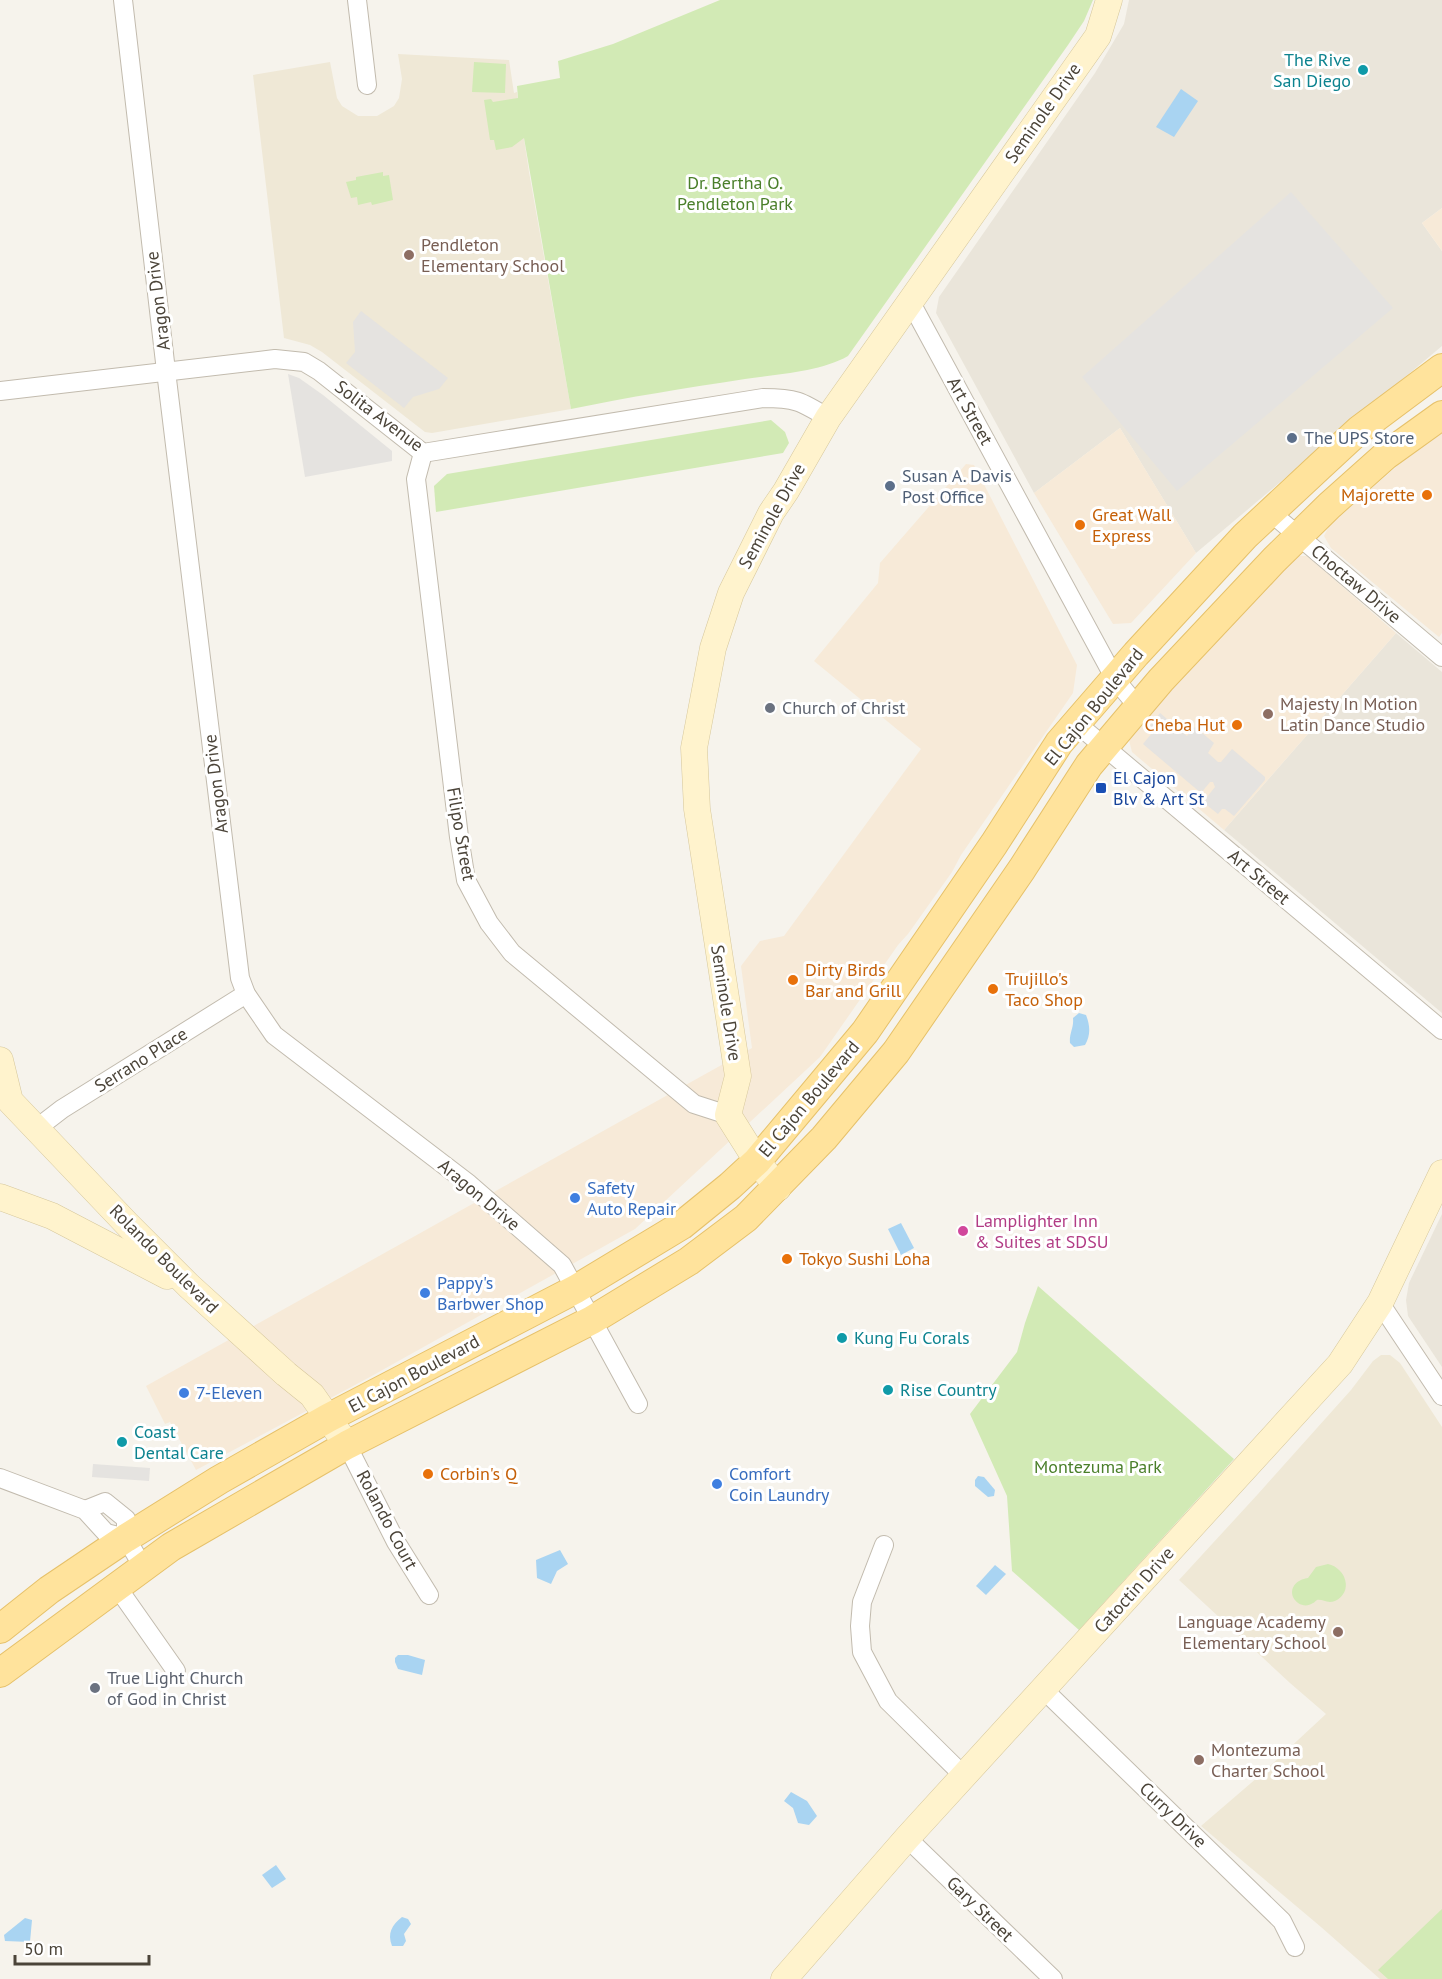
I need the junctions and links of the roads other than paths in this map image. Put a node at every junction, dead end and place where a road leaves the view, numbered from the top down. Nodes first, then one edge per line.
1 (123, 0) edge
2 (357, 0) edge
3 (1109, 0) edge
4 (367, 85) dead end
5 (910, 301) junction
6 (1442, 368) edge
7 (166, 371) junction
8 (0, 391) edge
9 (1442, 415) edge
10 (828, 418) junction
11 (423, 453) junction
12 (1270, 512) junction
13 (1299, 536) junction
14 (1442, 657) edge
15 (1115, 679) junction
16 (1138, 707) junction
17 (1076, 723) junction
18 (1104, 747) junction
19 (246, 994) junction
20 (1442, 1030) edge
21 (0, 1060) edge
22 (5, 1104) edge
23 (728, 1115) junction
24 (36, 1129) junction
25 (757, 1161) junction
26 (1442, 1173) edge
27 (778, 1188) junction
28 (0, 1197) edge
29 (189, 1286) junction
30 (576, 1289) junction
31 (1380, 1304) junction
32 (592, 1320) junction
33 (1442, 1396) edge
34 (638, 1404) dead end
35 (328, 1418) junction
36 (348, 1445) junction
37 (0, 1478) edge
38 (126, 1538) junction
39 (884, 1545) dead end
40 (143, 1567) junction
41 (117, 1587) junction
42 (429, 1594) dead end
43 (0, 1629) edge
44 (176, 1671) dead end
45 (0, 1673) edge
46 (1044, 1689) junction
47 (964, 1776) junction
48 (907, 1839) junction
49 (1295, 1947) dead end
50 (784, 1979) edge
51 (1053, 1979) edge

1 - 7 street, Aragon Drive
2 - 4 street
3 - 5 street, Seminole Drive
5 - 10 street, Seminole Drive
5 - 15 street, Art Street
6 - 12 main road, El Cajon Boulevard
7 - 8 street, Solita Avenue
7 - 11 street, Solita Avenue
7 - 19 street, Aragon Drive
9 - 13 main road, El Cajon Boulevard
10 - 11 street, Solita Avenue
10 - 23 street, Seminole Drive
11 - 23 street, Filipo Street
12 - 13 street, Choctaw Drive
12 - 15 main road, El Cajon Boulevard
13 - 14 street, Choctaw Drive
13 - 16 main road, El Cajon Boulevard
15 - 16 street, Art Street
15 - 17 main road, El Cajon Boulevard
16 - 18 main road, El Cajon Boulevard
17 - 18 street, Art Street
17 - 25 main road, El Cajon Boulevard
18 - 20 street, Art Street
18 - 27 main road, El Cajon Boulevard
19 - 24 street, Serrano Place
19 - 30 street, Aragon Drive
21 - 22 street, Rolando Boulevard
22 - 24 street, Rolando Boulevard
23 - 25 street
24 - 29 street, Rolando Boulevard
25 - 27 street
25 - 30 main road, El Cajon Boulevard
26 - 31 street, Catoctin Drive
27 - 32 main road, El Cajon Boulevard
28 - 29 street
29 - 35 street, Rolando Boulevard
30 - 32 street, Aragon Drive
30 - 35 main road, El Cajon Boulevard
31 - 33 street
31 - 46 street, Catoctin Drive
32 - 34 street, Aragon Drive
32 - 36 main road, El Cajon Boulevard
35 - 36 street, Rolando Boulevard
35 - 38 main road, El Cajon Boulevard
36 - 40 main road, El Cajon Boulevard
36 - 42 street, Rolando Court
37 - 38 street
38 - 40 street
38 - 43 main road, El Cajon Boulevard
39 - 47 street
40 - 41 main road, El Cajon Boulevard
41 - 44 street
41 - 45 main road, El Cajon Boulevard
46 - 47 street, Catoctin Drive
46 - 49 street, Curry Drive
47 - 48 street, Catoctin Drive
48 - 50 street, Catoctin Drive
48 - 51 street, Gary Street

